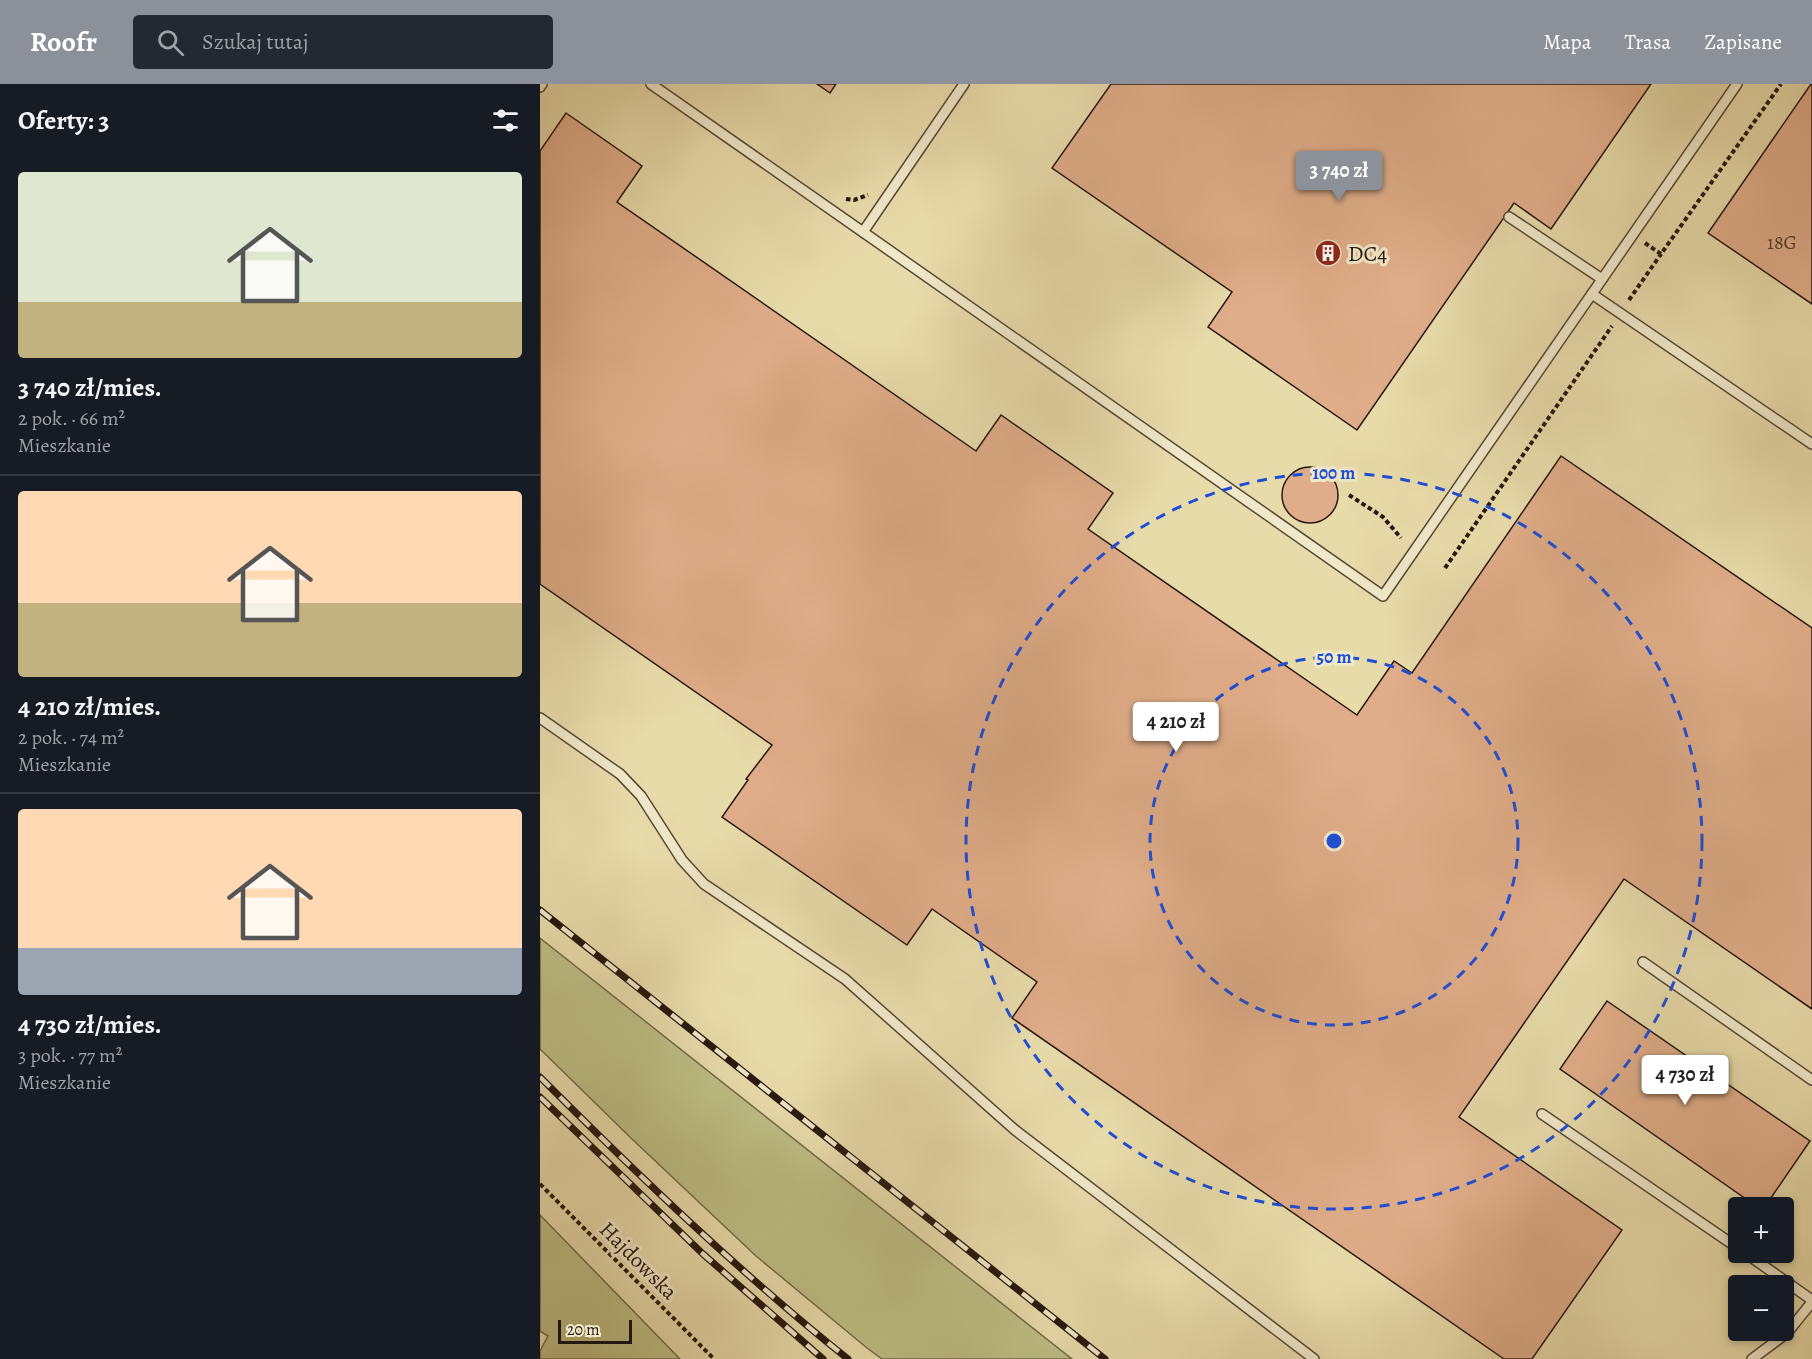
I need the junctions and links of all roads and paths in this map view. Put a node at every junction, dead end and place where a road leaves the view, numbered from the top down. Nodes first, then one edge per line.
1 (651, 84) edge
2 (964, 84) edge
3 (1737, 84) edge
4 (1780, 84) edge
5 (874, 188) dead end
6 (841, 198) dead end
7 (1509, 217) dead end
8 (863, 232) junction
9 (1643, 242) dead end
10 (1661, 254) junction
11 (1602, 279) junction
12 (1592, 294) junction
13 (1620, 314) junction
14 (1812, 444) edge
15 (1349, 495) dead end
16 (1401, 538) dead end
17 (1445, 568) dead end
18 (540, 718) edge
19 (1643, 962) dead end
20 (1812, 1080) edge
21 (1542, 1114) dead end
22 (540, 1184) edge
23 (1728, 1241) edge
24 (1759, 1263) edge
25 (1812, 1301) edge
26 (714, 1359) edge
27 (1314, 1359) edge
28 (1752, 1359) edge

1 - 8 lane
2 - 8 lane
3 - 11 lane
4 - 10 path
5 - 6 path
7 - 11 lane
8 - 12 lane
9 - 10 path
10 - 13 path
11 - 12 lane
12 - 13 lane
13 - 14 lane
13 - 17 path
15 - 16 path
18 - 27 lane
19 - 20 lane
21 - 23 lane
22 - 26 path, Hajdowska
24 - 25 lane
25 - 28 lane

